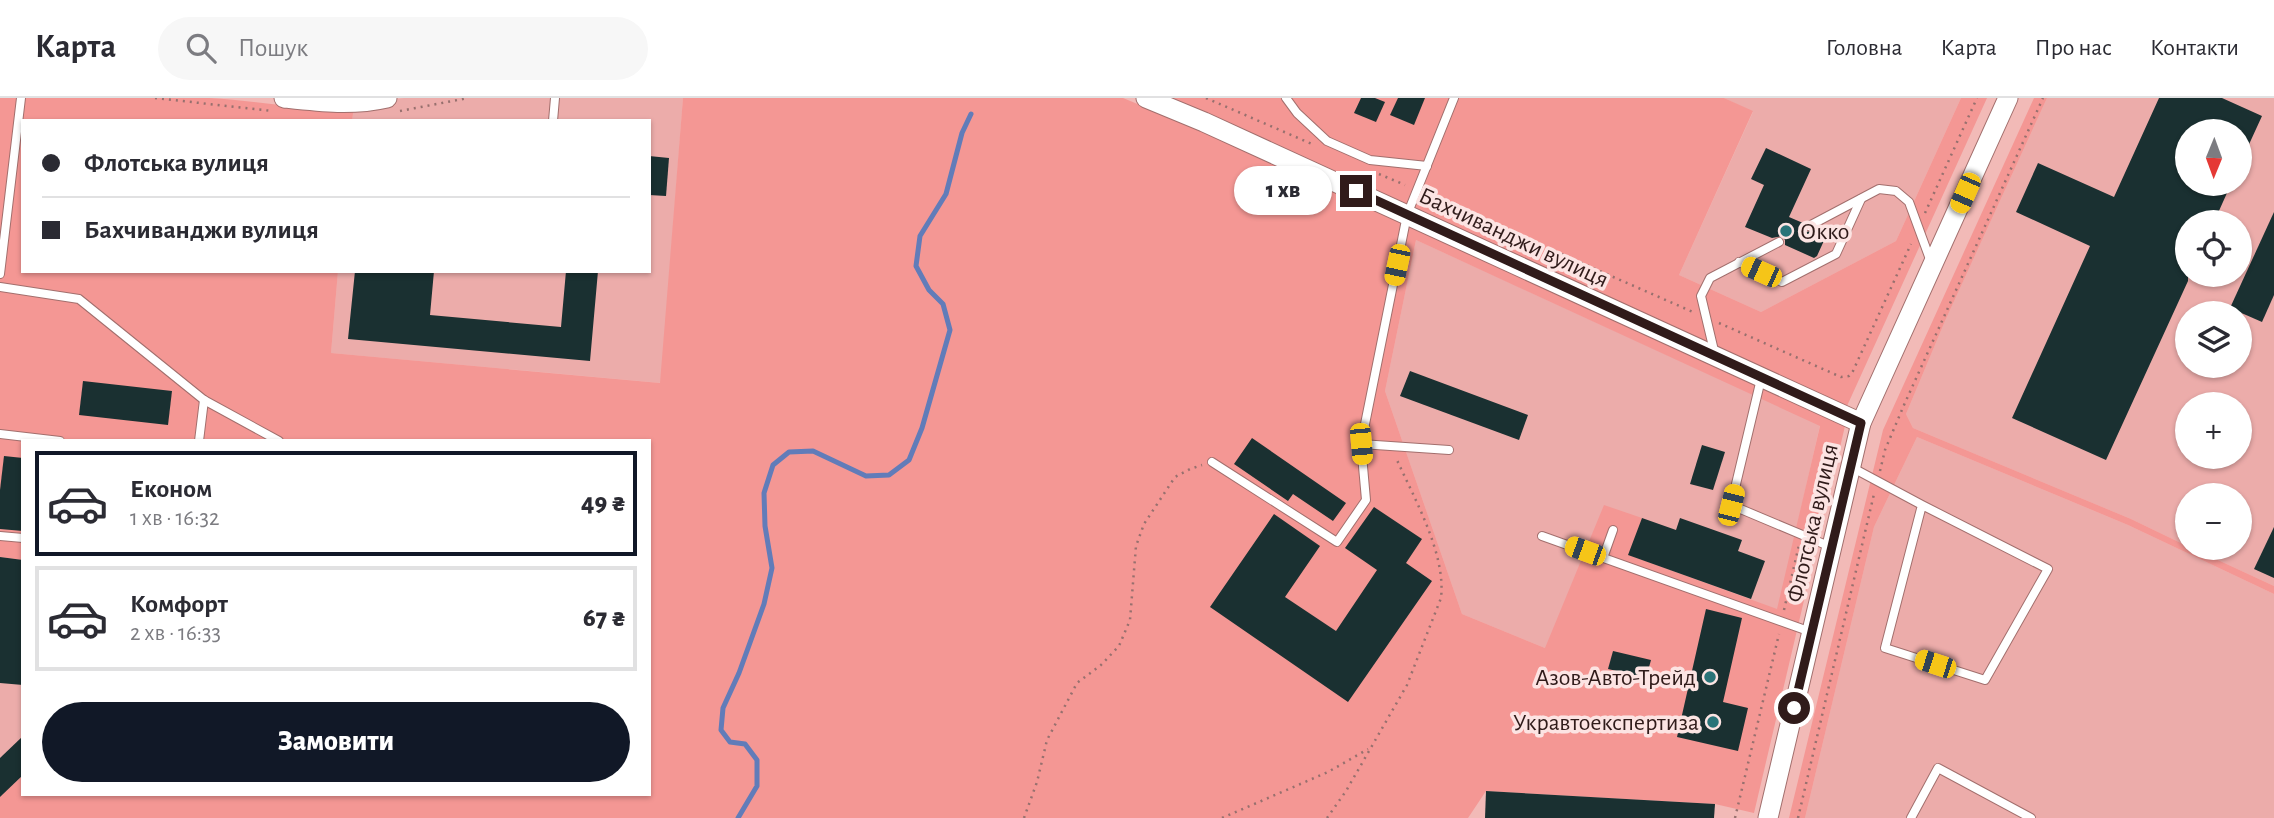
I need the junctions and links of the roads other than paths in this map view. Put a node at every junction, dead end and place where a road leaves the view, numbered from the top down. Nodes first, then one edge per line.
1 (21, 98) edge
2 (284, 98) edge
3 (387, 98) edge
4 (555, 98) edge
5 (1146, 98) edge
6 (1286, 98) edge
7 (1454, 98) edge
8 (2008, 98) edge
9 (553, 119) edge
10 (1427, 166) junction
11 (1861, 199) junction
12 (1407, 215) junction
13 (1809, 226) dead end
14 (1779, 242) dead end
15 (1739, 262) junction
16 (1932, 265) junction
17 (0, 274) edge
18 (0, 287) edge
19 (1715, 356) junction
20 (1762, 377) junction
21 (204, 400) junction
22 (1861, 423) junction
23 (0, 434) edge
24 (43, 439) edge
25 (199, 439) edge
26 (275, 439) edge
27 (1361, 444) junction
28 (1450, 450) dead end
29 (1212, 462) road end
30 (1850, 466) junction
31 (1922, 505) junction
32 (1613, 530) dead end
33 (0, 536) edge
34 (1542, 536) dead end
35 (21, 538) edge
36 (1831, 547) junction
37 (1603, 558) junction
38 (1811, 632) junction
39 (1768, 818) edge
40 (1911, 818) edge
41 (2031, 818) edge

1 - 17 lane
2 - 3 street
4 - 9 lane
5 - 12 street, Бахчиванджи вулиця
6 - 10 lane
7 - 10 lane
8 - 16 street, Флотська вулиця
10 - 12 lane
11 - 13 lane
11 - 15 lane
11 - 16 lane
12 - 19 street, Бахчиванджи вулиця
12 - 27 lane
14 - 15 lane
15 - 19 lane
16 - 22 street, Флотська вулиця
18 - 21 lane
19 - 20 street, Бахчиванджи вулиця
20 - 22 street, Бахчиванджи вулиця
20 - 36 lane
21 - 25 lane
21 - 26 lane
22 - 30 street, Флотська вулиця
23 - 24 lane
27 - 28 lane
27 - 29 lane
30 - 31 lane
30 - 36 street, Флотська вулиця
31 - 31 lane
32 - 37 lane
33 - 35 lane
34 - 37 lane
36 - 38 street, Флотська вулиця
37 - 38 lane
38 - 39 street, Флотська вулиця
40 - 41 lane

